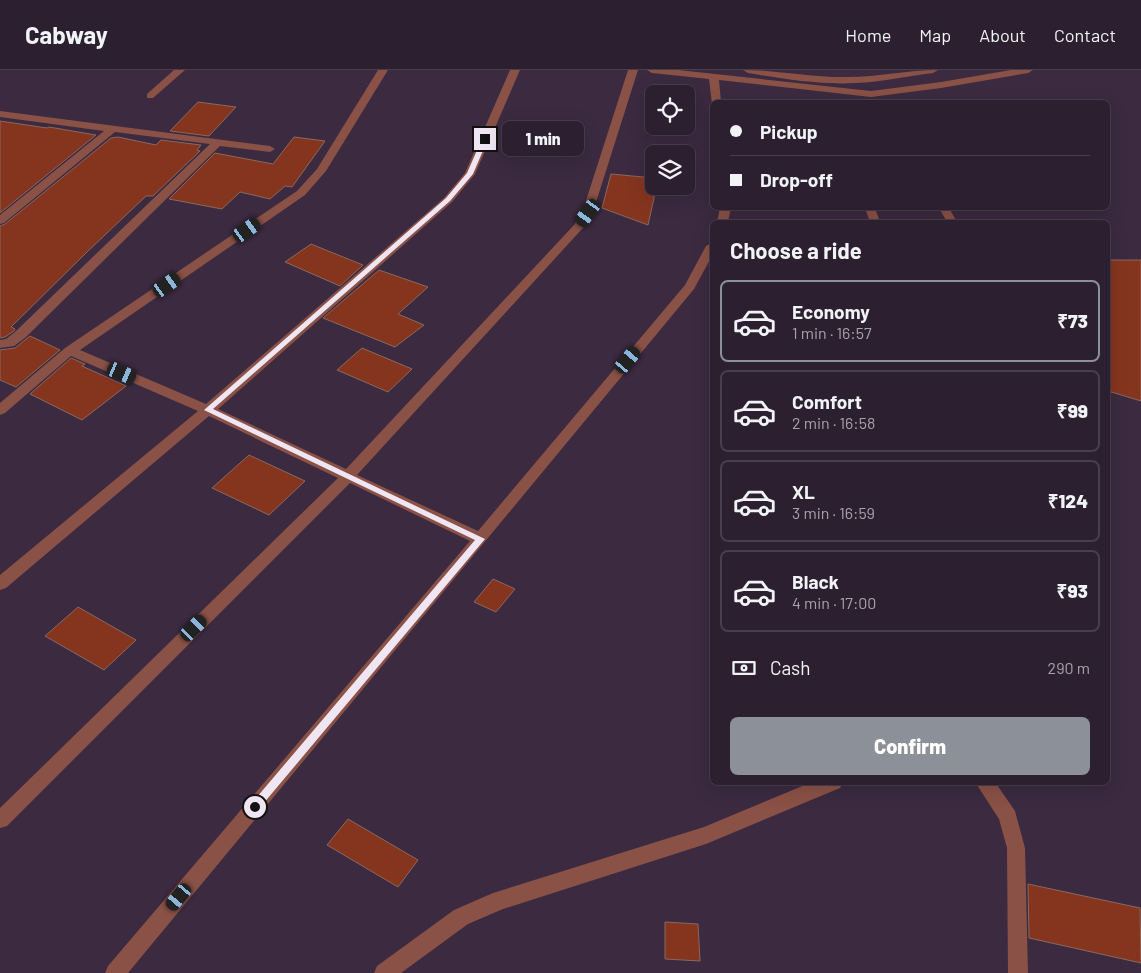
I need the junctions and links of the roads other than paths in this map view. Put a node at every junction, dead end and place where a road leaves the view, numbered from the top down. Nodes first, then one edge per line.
1 (180, 70) edge
2 (383, 70) edge
3 (515, 70) edge
4 (633, 70) edge
5 (652, 70) edge
6 (748, 70) edge
7 (933, 70) edge
8 (1028, 70) edge
9 (879, 76) junction
10 (714, 78) junction
11 (885, 91) junction
12 (150, 96) dead end
13 (716, 100) edge
14 (890, 100) edge
15 (0, 114) edge
16 (114, 128) junction
17 (219, 141) junction
18 (270, 149) dead end
19 (0, 222) edge
20 (710, 250) edge
21 (0, 344) edge
22 (70, 351) junction
23 (0, 410) edge
24 (208, 410) junction
25 (347, 478) junction
26 (480, 539) junction
27 (0, 584) edge
28 (827, 785) edge
29 (986, 785) edge
30 (0, 820) edge
31 (115, 973) edge
32 (384, 973) edge
33 (1018, 973) edge

1 - 12 street
2 - 22 street
3 - 24 street
4 - 25 street
5 - 10 street
6 - 9 street
7 - 9 street
8 - 11 street
9 - 11 street
10 - 11 street
10 - 13 street
11 - 14 street
15 - 16 street
16 - 17 street
16 - 19 street
17 - 18 street
17 - 21 street
20 - 26 street
22 - 23 street
22 - 24 street
24 - 25 street
24 - 27 street
25 - 26 street
25 - 30 street
26 - 31 street
28 - 32 street
29 - 33 street

